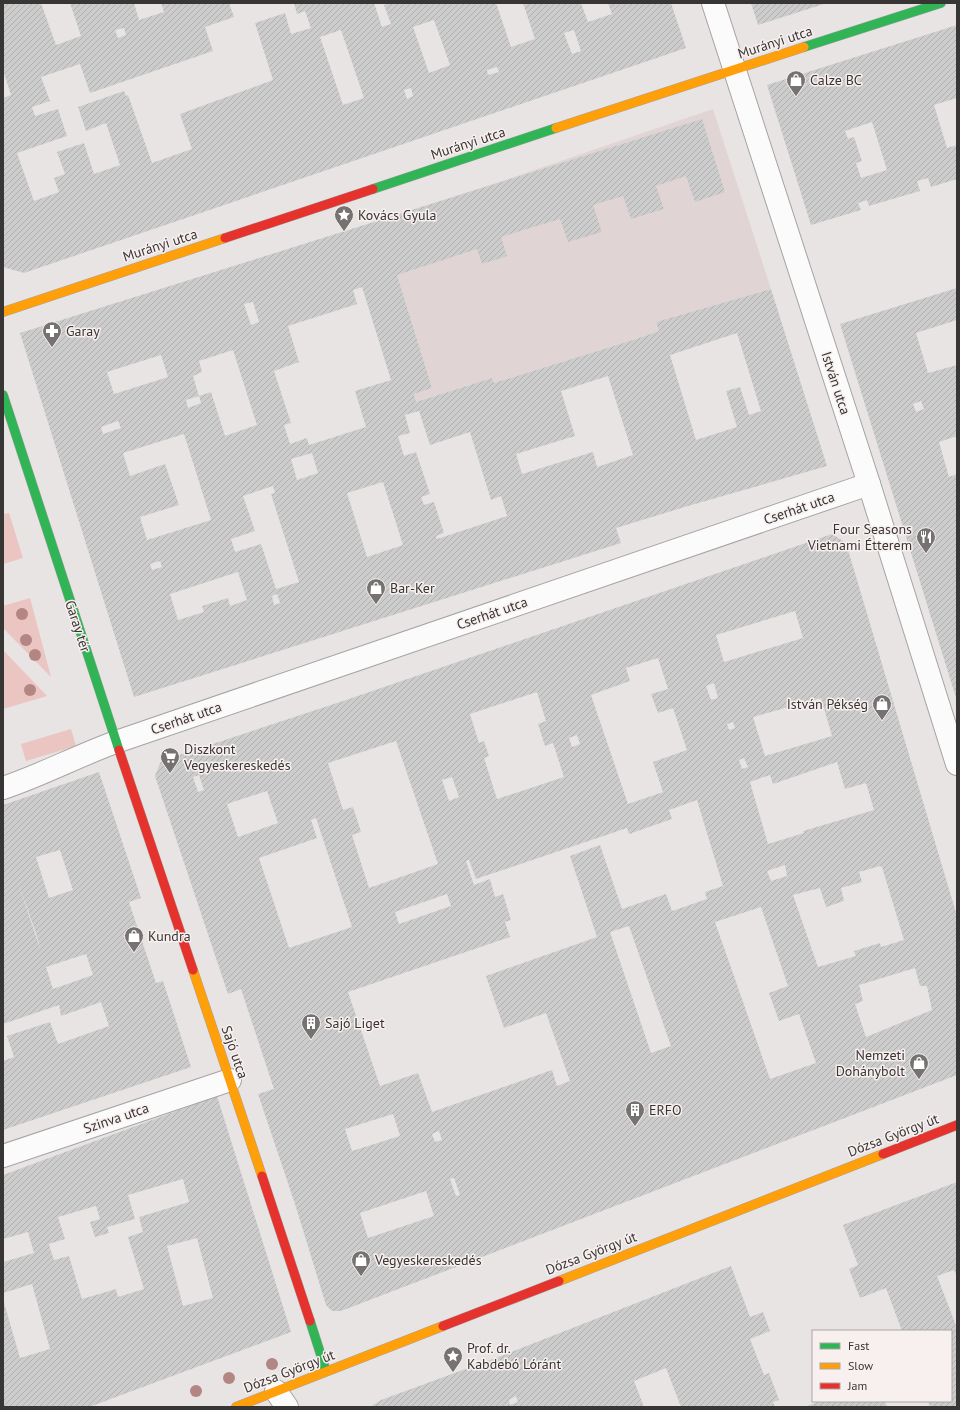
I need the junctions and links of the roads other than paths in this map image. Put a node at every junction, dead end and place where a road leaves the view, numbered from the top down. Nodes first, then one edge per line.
1 (713, 3) edge
2 (941, 3) edge
3 (735, 70) junction
4 (3, 312) edge
5 (3, 395) edge
6 (869, 484) junction
7 (116, 742) junction
8 (957, 764) edge
9 (3, 788) edge
10 (230, 1080) junction
11 (957, 1125) edge
12 (3, 1156) edge
13 (326, 1371) junction
14 (282, 1399) edge
15 (236, 1407) edge

1 - 3 street, István utca
2 - 3 street, Murányi utca
3 - 4 street, Murányi utca
3 - 6 street, István utca
5 - 7 street, Garay tér
6 - 7 street, Cserhát utca
6 - 8 street, István utca
7 - 9 street
7 - 10 street, Sajó utca
10 - 12 street, Szinva utca
10 - 13 street, Sajó utca
11 - 13 street, Dózsa György út
13 - 14 street, Dózsa György út
14 - 15 street, Dózsa György út

